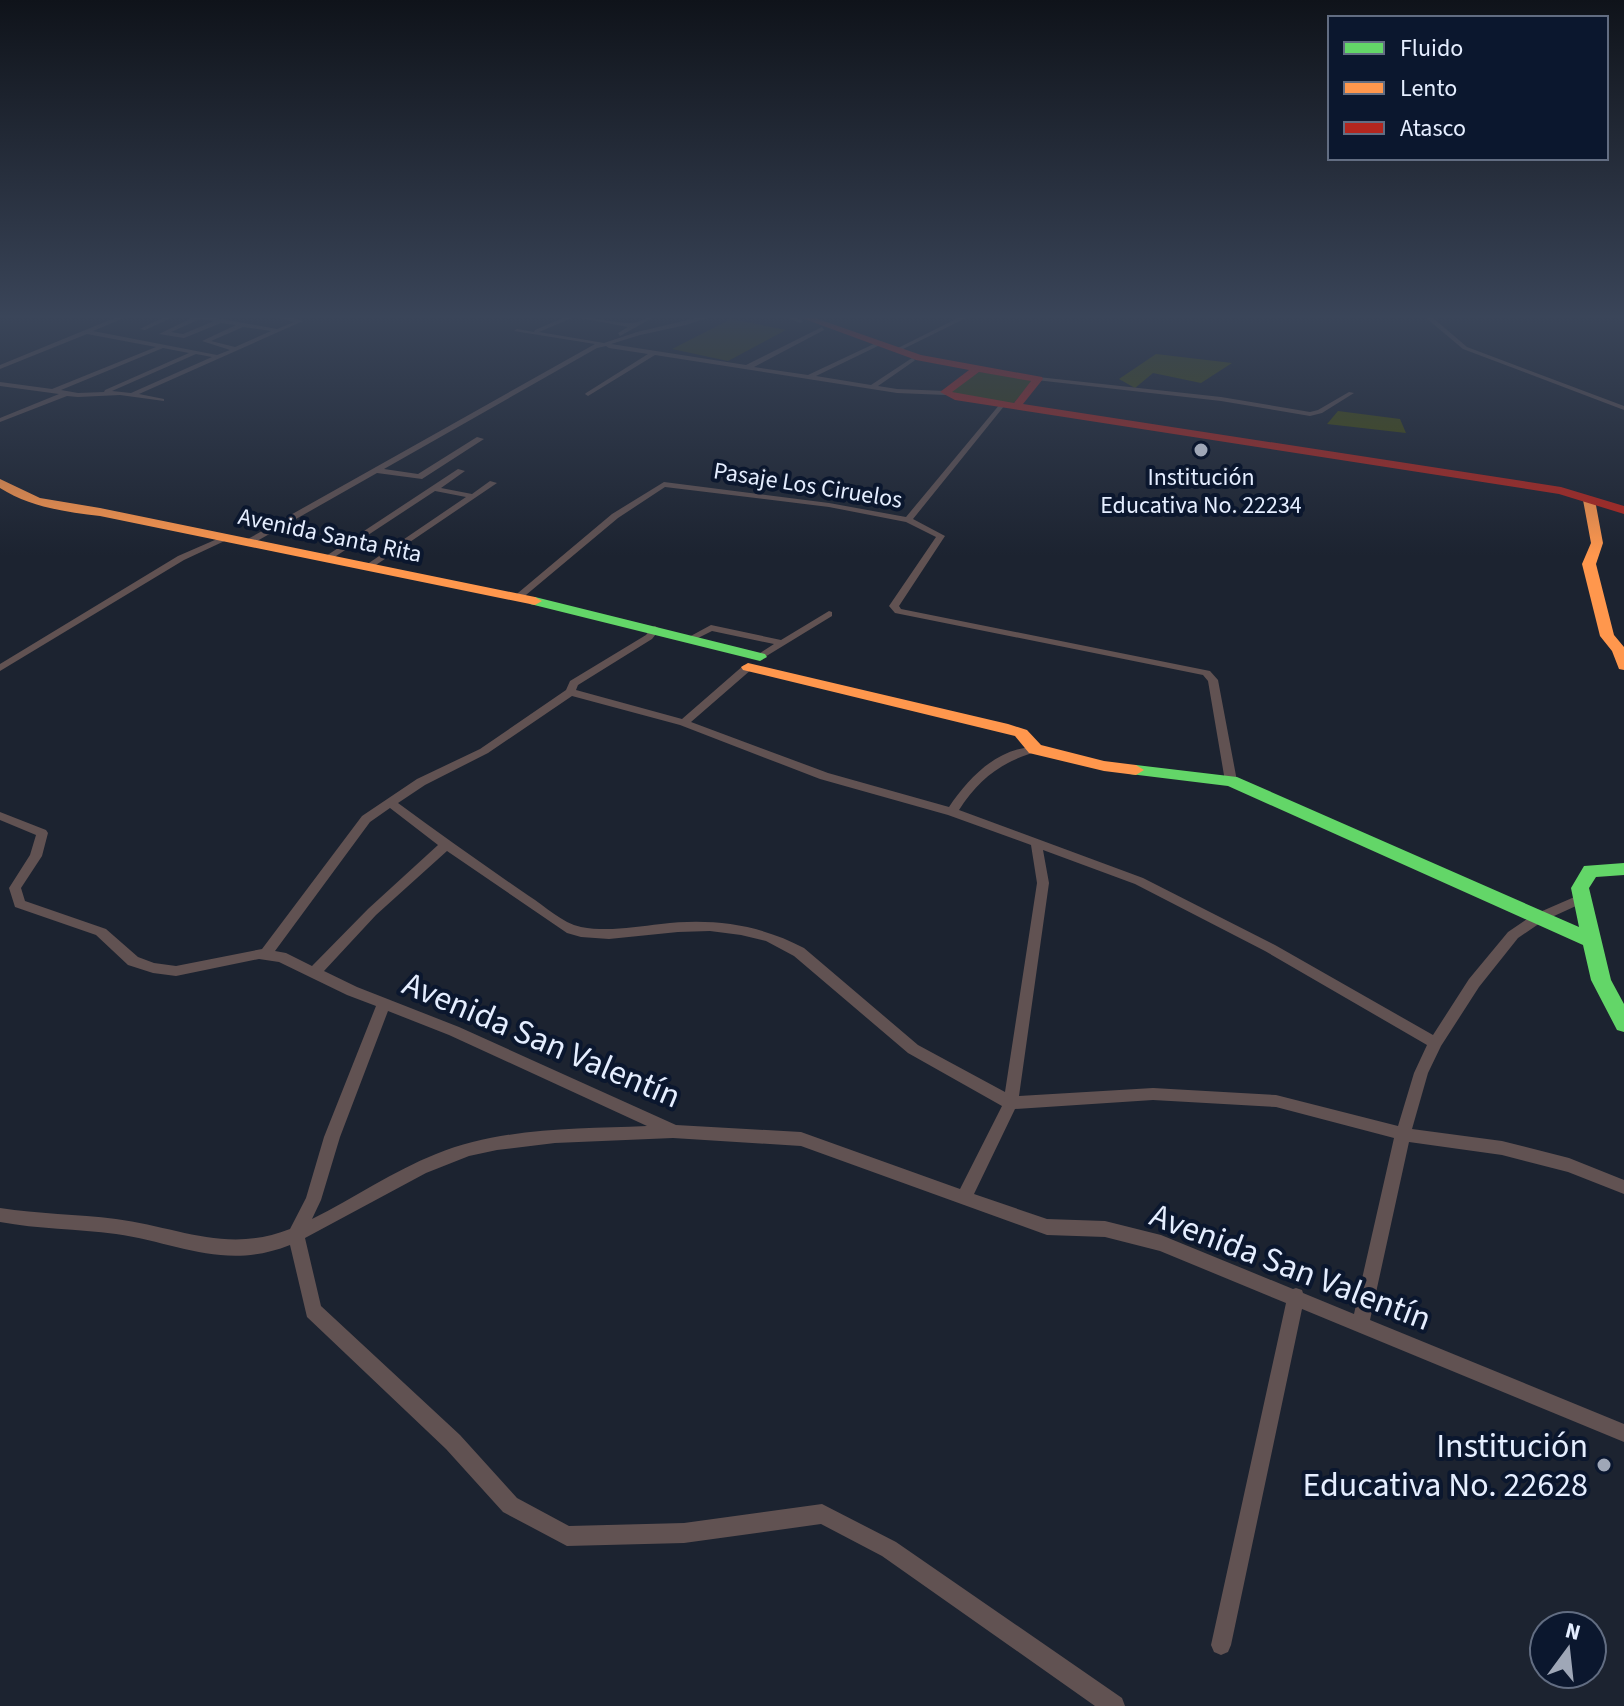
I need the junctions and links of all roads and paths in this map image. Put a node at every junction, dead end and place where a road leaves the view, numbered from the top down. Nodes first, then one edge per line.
1 (59, 397) edge
2 (146, 397) edge
3 (508, 397) edge
4 (964, 397) edge
5 (1016, 397) edge
6 (1200, 397) edge
7 (1345, 397) edge
8 (1594, 397) edge
9 (162, 400) dead end
10 (1009, 406) junction
11 (1624, 408) edge
12 (0, 420) edge
13 (480, 439) dead end
14 (376, 470) junction
15 (461, 471) dead end
16 (0, 483) edge
17 (493, 483) dead end
18 (435, 489) junction
19 (472, 496) junction
20 (1589, 500) junction
21 (1624, 510) edge
22 (908, 520) junction
23 (227, 538) junction
24 (249, 542) junction
25 (327, 558) junction
26 (367, 567) junction
27 (517, 598) junction
28 (829, 614) dead end
29 (655, 629) junction
30 (692, 638) junction
31 (782, 643) junction
32 (754, 662) junction
33 (1624, 666) edge
34 (0, 668) edge
35 (570, 692) junction
36 (684, 723) junction
37 (1035, 749) junction
38 (1231, 781) junction
39 (390, 802) junction
40 (952, 812) junction
41 (0, 816) edge
42 (1036, 842) junction
43 (446, 845) junction
44 (1624, 869) edge
45 (1583, 898) junction
46 (1538, 918) junction
47 (1592, 941) junction
48 (266, 954) junction
49 (314, 973) junction
50 (384, 1003) junction
51 (1624, 1024) edge
52 (1435, 1043) junction
53 (1011, 1103) junction
54 (675, 1132) junction
55 (1403, 1134) junction
56 (1624, 1187) edge
57 (965, 1196) junction
58 (0, 1215) edge
59 (296, 1234) junction
60 (1296, 1296) junction
61 (1361, 1323) junction
62 (1624, 1433) edge
63 (1221, 1645) dead end
64 (1114, 1706) edge

1 - 12 street
2 - 9 street
3 - 14 street
4 - 10 street
5 - 10 street
6 - 7 street
8 - 11 street
10 - 20 street
10 - 22 street
13 - 14 street
14 - 24 street
15 - 18 street
16 - 23 street, Avenida Santa Rita
17 - 19 street
18 - 19 street
18 - 25 street
19 - 26 street
20 - 21 street
20 - 33 street
22 - 27 street, Pasaje Los Ciruelos
22 - 38 street, Pasaje Los Ciruelos
23 - 24 street, Avenida Santa Rita
23 - 34 street
24 - 25 street, Avenida Santa Rita
25 - 26 street, Avenida Santa Rita
26 - 27 street, Avenida Santa Rita
27 - 29 street, Avenida Santa Rita
28 - 31 street
29 - 30 street, Avenida Santa Rita
29 - 35 street
30 - 31 street
30 - 32 street, Avenida Santa Rita
31 - 32 street
32 - 36 street
32 - 37 street, Avenida Santa Rita
35 - 36 street
35 - 39 street
36 - 40 street
37 - 38 street
37 - 40 street
38 - 46 street
39 - 43 street
39 - 48 street
40 - 42 street
41 - 48 street, Avenida San Valentín
42 - 52 street
42 - 53 street
43 - 49 street
43 - 53 street
44 - 45 street
45 - 46 street
45 - 47 street
46 - 47 street
46 - 52 street
47 - 51 street
48 - 49 street, Avenida San Valentín
49 - 50 street, Avenida San Valentín
50 - 54 street, Avenida San Valentín
50 - 59 street
52 - 55 street
53 - 55 street
53 - 57 street
54 - 57 street, Avenida San Valentín
54 - 59 street
55 - 56 street
55 - 61 street
57 - 60 street, Avenida San Valentín
58 - 59 street
59 - 64 street
60 - 61 street, Avenida San Valentín
60 - 63 street
61 - 62 street, Avenida San Valentín

